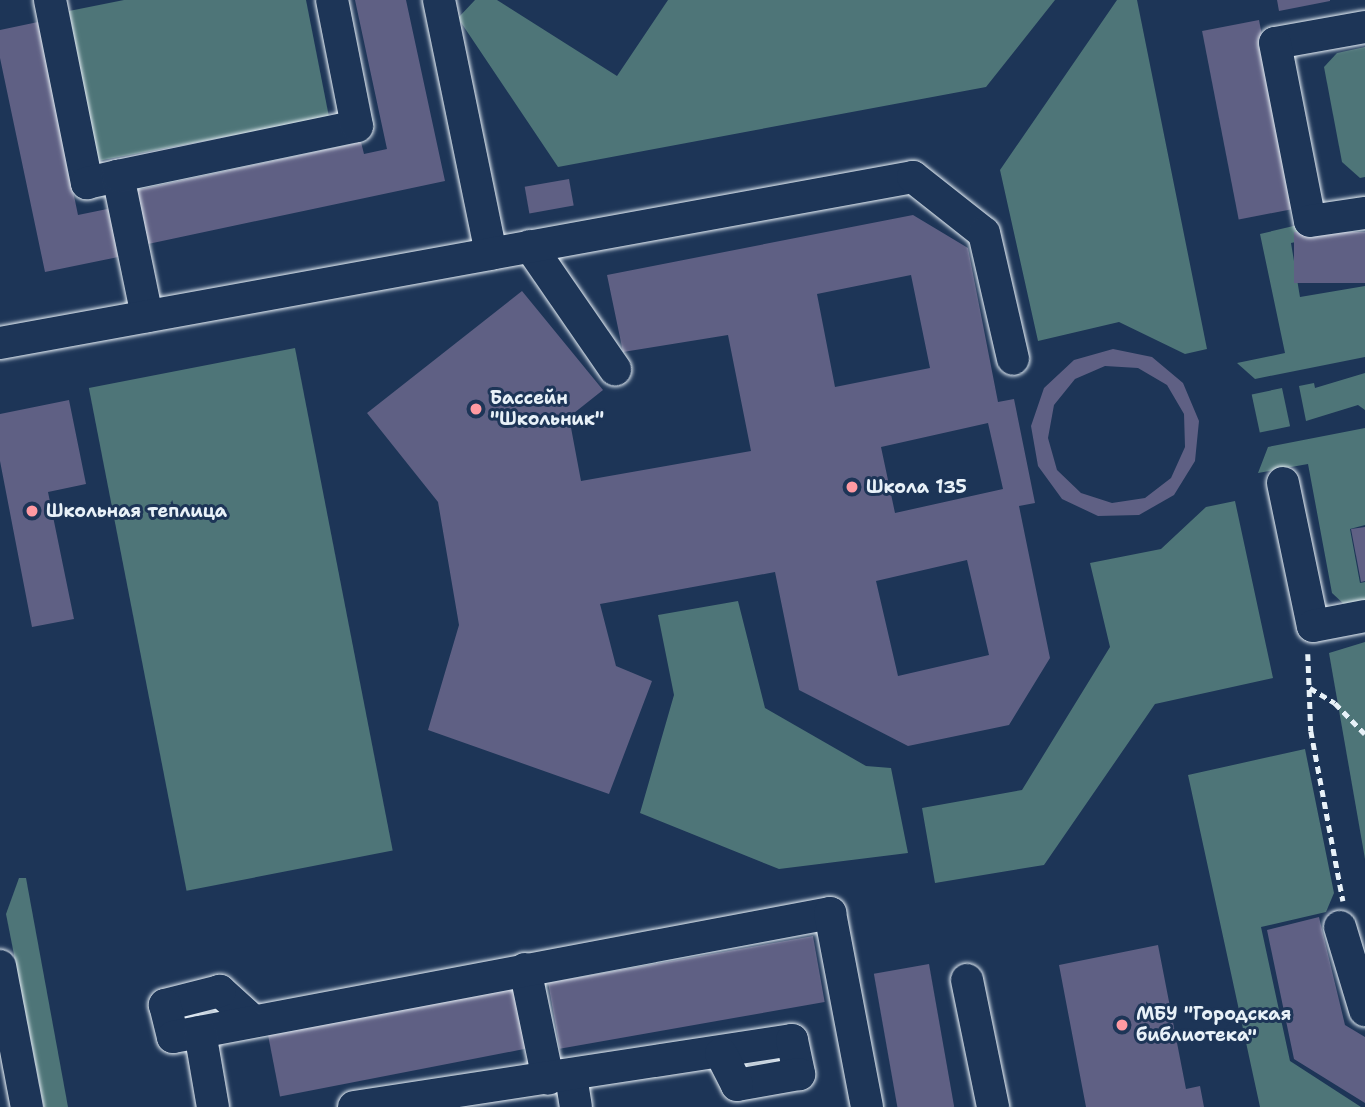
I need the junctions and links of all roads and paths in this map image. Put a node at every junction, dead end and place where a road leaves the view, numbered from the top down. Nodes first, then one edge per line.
1 (50, 0) edge
2 (332, 0) edge
3 (439, 0) edge
4 (1365, 27) edge
5 (117, 176) junction
6 (1365, 213) edge
7 (530, 246) junction
8 (491, 254) junction
9 (147, 316) junction
10 (0, 343) edge
11 (1013, 359) dead end
12 (615, 369) dead end
13 (1283, 482) dead end
14 (1365, 616) edge
15 (1313, 626) junction
16 (1309, 688) junction
17 (1365, 734) edge
18 (1340, 927) joint
19 (0, 966) edge
20 (525, 969) junction
21 (967, 980) dead end
22 (1365, 1010) edge
23 (253, 1021) junction
24 (200, 1032) junction
25 (721, 1054) dead end
26 (559, 1077) junction
27 (27, 1107) edge
28 (213, 1107) edge
29 (354, 1107) edge
30 (576, 1107) edge
31 (867, 1107) edge
32 (993, 1107) edge

1 - 5 street
2 - 5 street
3 - 8 street
4 - 6 street
5 - 9 street
7 - 8 street
7 - 11 street
7 - 12 street
8 - 9 street
9 - 10 street
13 - 15 street
14 - 15 street
15 - 16 path
16 - 17 path
16 - 18 path
18 - 22 street
19 - 27 street
20 - 23 street
20 - 26 street
20 - 31 street
21 - 32 street
23 - 24 street
23 - 24 street
24 - 28 street
25 - 26 street
26 - 29 street
26 - 30 street

